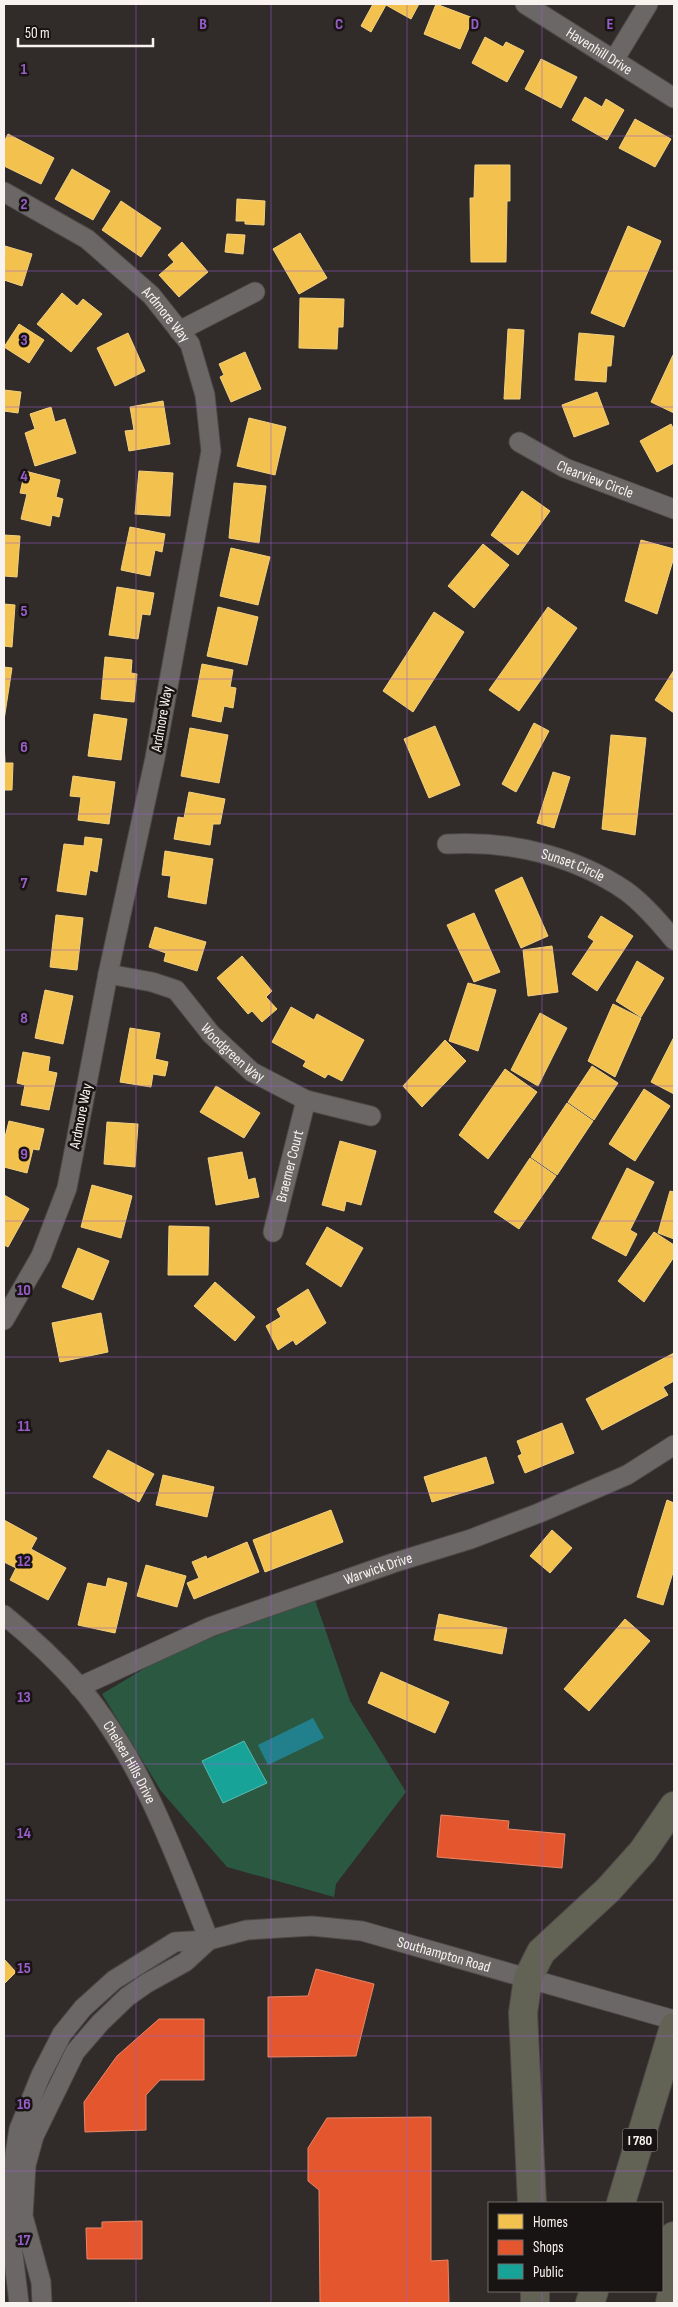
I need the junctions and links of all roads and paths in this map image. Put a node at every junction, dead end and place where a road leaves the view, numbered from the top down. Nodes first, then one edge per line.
1 (525, 4) edge
2 (648, 4) edge
3 (614, 60) junction
4 (674, 98) edge
5 (4, 192) edge
6 (255, 292) dead end
7 (179, 331) junction
8 (519, 442) dead end
9 (674, 509) edge
10 (447, 844) dead end
11 (674, 940) edge
12 (108, 974) junction
13 (306, 1100) junction
14 (371, 1116) dead end
15 (273, 1232) dead end
16 (4, 1320) edge
17 (674, 1446) edge
18 (4, 1616) edge
19 (79, 1687) junction
20 (674, 1806) edge
21 (209, 1940) junction
22 (528, 1978) junction
23 (674, 2020) edge
24 (674, 2027) edge
25 (532, 2202) edge
26 (621, 2202) edge
27 (674, 2236) edge
28 (663, 2267) edge
29 (674, 2285) edge
30 (19, 2303) edge
31 (42, 2303) edge
32 (670, 2303) edge

1 - 3 street, Havenhill Drive
2 - 3 street
3 - 4 street, Havenhill Drive
5 - 7 street, Ardmore Way
6 - 7 street
7 - 12 street, Ardmore Way
8 - 9 street, Clearview Circle
10 - 11 street, Sunset Circle
12 - 13 street, Woodgreen Way
12 - 16 street, Ardmore Way
13 - 14 street, Woodgreen Way
13 - 15 street, Braemer Court
17 - 19 street, Warwick Drive
18 - 19 street, Chelsea Hills Drive
19 - 21 street, Chelsea Hills Drive
20 - 22 highway
21 - 22 street, Southampton Road
21 - 30 street, Southampton Road
21 - 31 street, Southampton Road
22 - 23 street, Southampton Road
22 - 25 highway
24 - 26 highway, I 780
27 - 28 highway
29 - 32 highway

